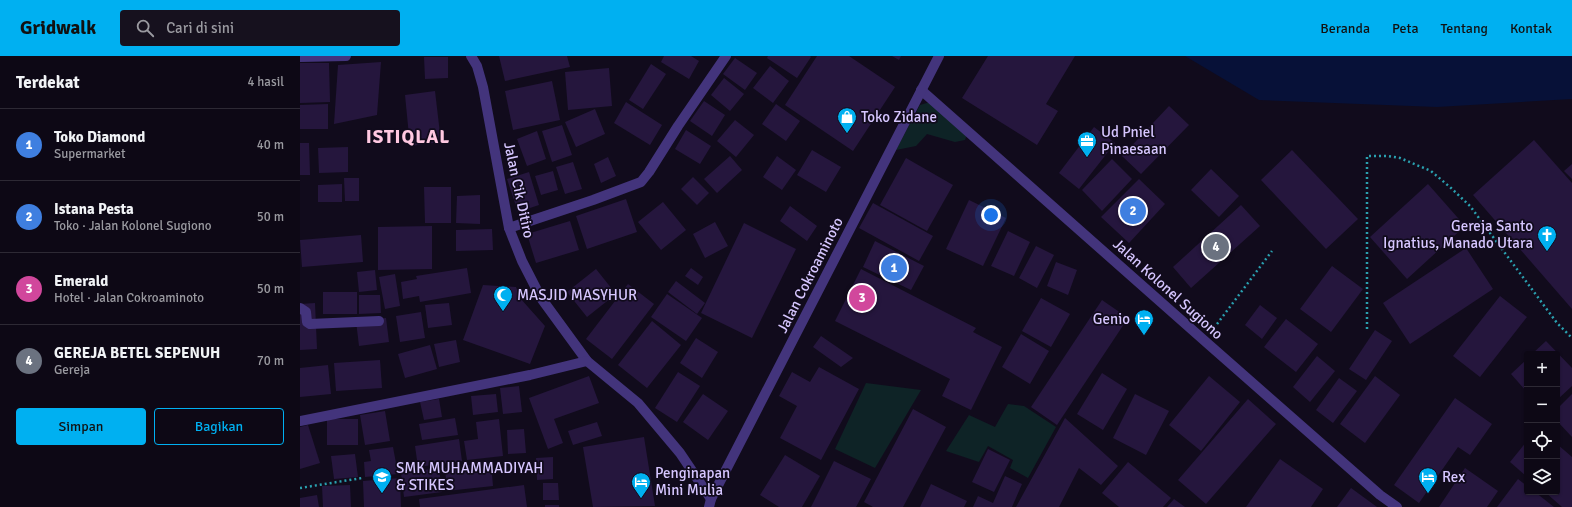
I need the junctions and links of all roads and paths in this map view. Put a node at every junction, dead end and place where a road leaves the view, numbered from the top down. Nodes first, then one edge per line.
1 (341, 56) edge
2 (471, 56) edge
3 (726, 56) edge
4 (939, 56) edge
5 (300, 57) edge
6 (921, 90) junction
7 (509, 228) junction
8 (1272, 251) dead end
9 (300, 308) edge
10 (379, 321) dead end
11 (1367, 329) dead end
12 (1572, 338) edge
13 (1204, 341) junction
14 (587, 361) junction
15 (300, 421) edge
16 (362, 478) dead end
17 (300, 488) edge
18 (710, 503) edge
19 (1397, 507) edge

1 - 5 street
2 - 7 street, Jalan Cik Ditiro
3 - 7 street
4 - 6 street, Jalan Cokroaminoto
6 - 13 street, Jalan Kolonel Sugiono
6 - 18 street, Jalan Cokroaminoto
7 - 14 street, Jalan Cik Ditiro
8 - 13 path
9 - 10 street
11 - 12 path
13 - 19 street, Jalan Kolonel Sugiono
14 - 15 street
14 - 18 street, Jalan Cik Ditiro
16 - 17 path

